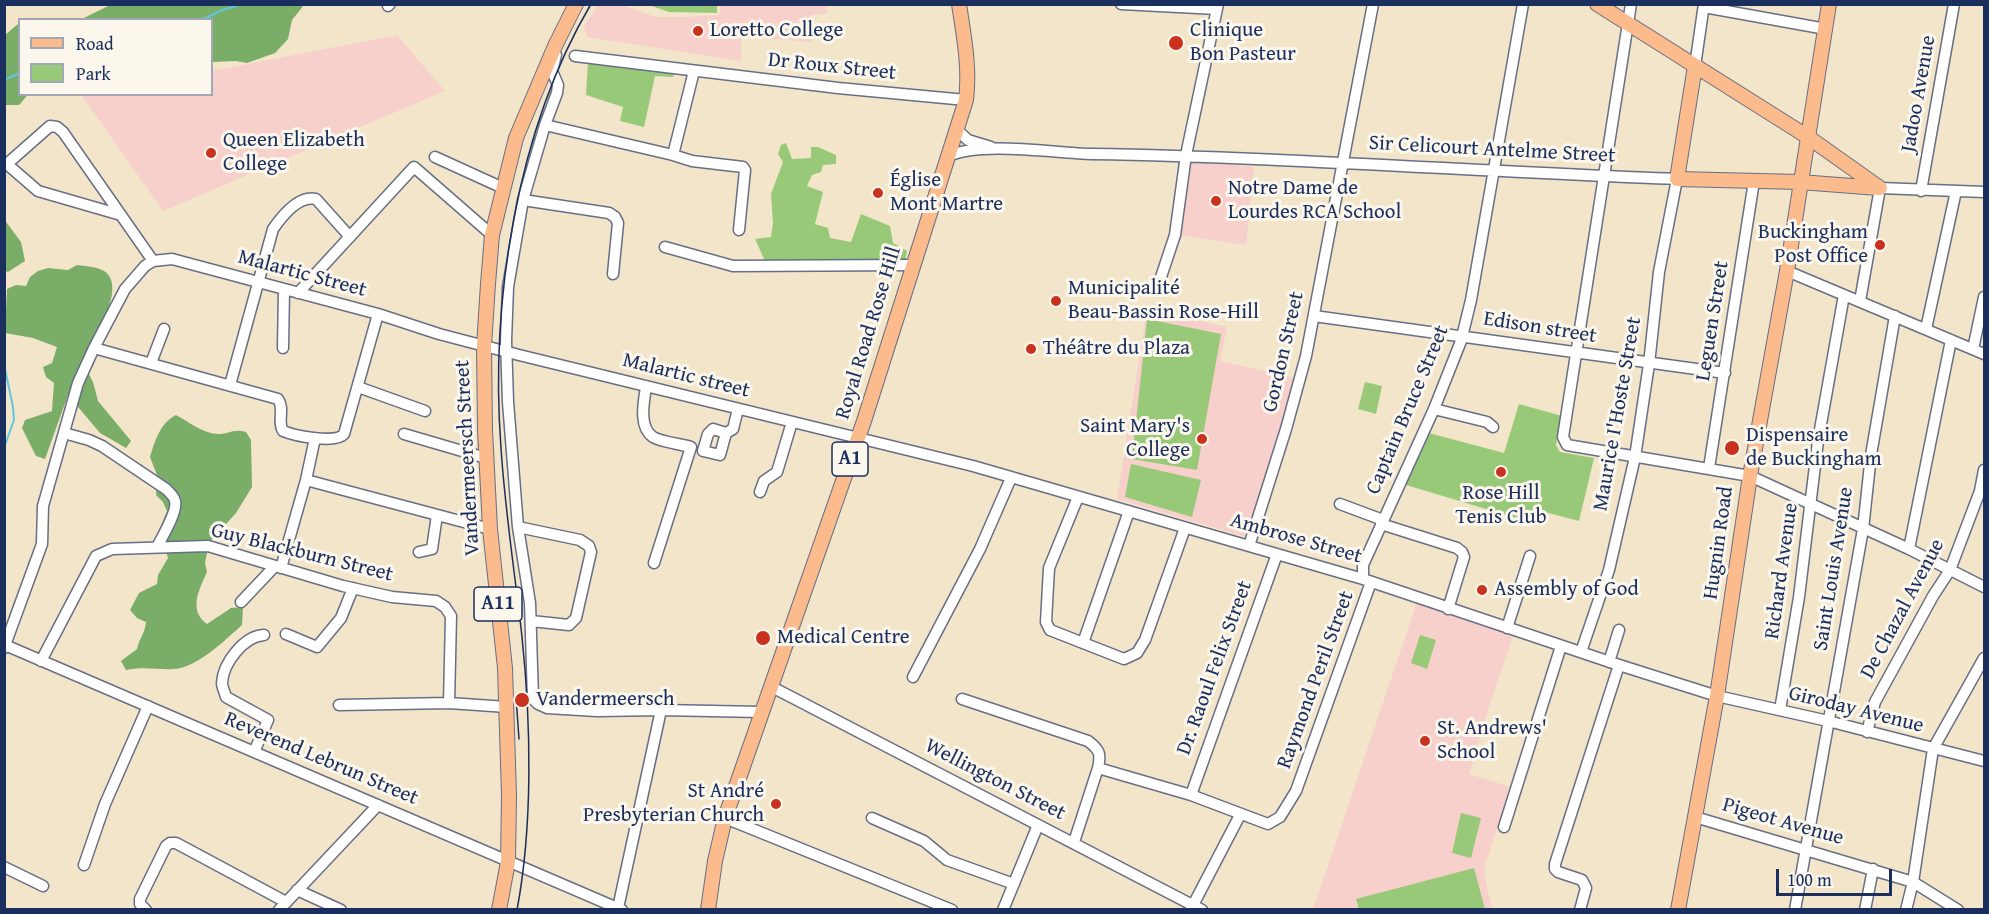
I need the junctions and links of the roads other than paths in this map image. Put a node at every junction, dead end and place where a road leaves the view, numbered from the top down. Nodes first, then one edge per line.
1 (577, 4) edge
2 (959, 4) edge
3 (1121, 4) edge
4 (1373, 4) edge
5 (1523, 4) edge
6 (1597, 4) edge
7 (1631, 4) edge
8 (1829, 4) edge
9 (1954, 4) edge
10 (1704, 6) edge
11 (1218, 7) edge
12 (1629, 24) junction
13 (1826, 29) junction
14 (555, 46) junction
15 (575, 56) dead end
16 (1695, 66) junction
17 (694, 71) junction
18 (966, 100) junction
19 (545, 125) junction
20 (957, 130) junction
21 (1808, 137) junction
22 (998, 149) junction
23 (673, 154) junction
24 (1186, 155) junction
25 (948, 156) junction
26 (435, 157) dead end
27 (1342, 164) junction
28 (1494, 172) junction
29 (1604, 177) junction
30 (1677, 179) junction
31 (1754, 181) junction
32 (1800, 182) junction
33 (503, 188) junction
34 (1880, 188) junction
35 (1921, 191) junction
36 (1956, 191) junction
37 (1984, 192) edge
38 (523, 200) junction
39 (121, 215) junction
40 (739, 230) dead end
41 (492, 235) junction
42 (350, 237) junction
43 (665, 248) dead end
44 (153, 261) junction
45 (912, 266) junction
46 (1787, 271) junction
47 (613, 274) dead end
48 (259, 282) junction
49 (1159, 283) dead end
50 (284, 289) junction
51 (298, 293) junction
52 (1844, 295) junction
53 (1984, 297) edge
54 (1860, 301) junction
55 (378, 314) junction
56 (1314, 316) junction
57 (1895, 316) junction
58 (164, 329) dead end
59 (1926, 329) junction
60 (1462, 336) junction
61 (1951, 340) junction
62 (484, 346) junction
63 (94, 348) junction
64 (283, 348) dead end
65 (1973, 349) junction
66 (506, 352) junction
67 (1575, 353) junction
68 (1984, 354) edge
69 (151, 363) junction
70 (1649, 364) junction
71 (1725, 373) junction
72 (230, 385) junction
73 (358, 387) junction
74 (646, 387) junction
75 (738, 409) junction
76 (1434, 409) junction
77 (425, 411) dead end
78 (792, 422) junction
79 (1493, 427) dead end
80 (64, 433) junction
81 (726, 433) junction
82 (404, 434) dead end
83 (315, 438) junction
84 (857, 439) junction
85 (691, 447) junction
86 (703, 451) junction
87 (1635, 457) junction
88 (486, 458) junction
89 (1708, 468) junction
90 (1984, 470) edge
91 (1750, 476) junction
92 (1011, 478) junction
93 (306, 480) junction
94 (760, 492) dead end
95 (1078, 497) junction
96 (1340, 504) dead end
97 (1811, 504) junction
98 (1130, 512) junction
99 (437, 515) junction
100 (1382, 522) junction
101 (518, 527) junction
102 (1185, 528) junction
103 (490, 529) junction
104 (1863, 529) junction
105 (1249, 546) junction
106 (157, 547) junction
107 (1909, 549) junction
108 (419, 552) dead end
109 (1277, 554) junction
110 (1530, 556) dead end
111 (654, 563) dead end
112 (278, 567) junction
113 (1950, 570) junction
114 (1367, 580) junction
115 (1984, 587) edge
116 (353, 588) junction
117 (241, 602) dead end
118 (1448, 609) junction
119 (531, 621) junction
120 (1507, 628) junction
121 (1619, 630) dead end
122 (286, 634) dead end
123 (264, 635) dead end
124 (1083, 643) junction
125 (5, 646) edge
126 (1561, 646) junction
127 (1581, 652) junction
128 (1984, 658) edge
129 (41, 661) junction
130 (1614, 664) junction
131 (913, 677) dead end
132 (770, 686) junction
133 (1717, 696) junction
134 (962, 699) dead end
135 (449, 703) junction
136 (339, 705) dead end
137 (148, 706) junction
138 (507, 707) junction
139 (661, 710) junction
140 (1780, 711) junction
141 (761, 712) junction
142 (1828, 721) junction
143 (1867, 732) junction
144 (1933, 749) junction
145 (254, 752) junction
146 (1984, 761) edge
147 (1098, 768) junction
148 (1191, 795) junction
149 (378, 805) junction
150 (1240, 814) junction
151 (1695, 817) junction
152 (724, 818) junction
153 (872, 818) dead end
154 (1038, 825) junction
155 (1504, 827) dead end
156 (1074, 842) junction
157 (1805, 849) junction
158 (508, 862) junction
159 (84, 865) dead end
160 (4, 867) edge
161 (1873, 869) junction
162 (1913, 882) junction
163 (1014, 884) junction
164 (43, 886) dead end
165 (297, 890) junction
166 (283, 906) edge
167 (603, 906) edge
168 (1195, 908) edge
169 (146, 909) edge
170 (341, 909) edge
171 (499, 909) edge
172 (620, 909) edge
173 (708, 909) edge
174 (952, 909) edge
175 (1003, 909) edge
176 (1580, 909) edge
177 (1678, 909) edge
178 (1795, 909) edge
179 (1865, 909) edge
180 (1906, 909) edge
181 (1958, 909) edge

1 - 14 main road, Vandermeersch Street / A11
2 - 18 main road, Royal Road Rose Hill / A1
3 - 11 street
4 - 27 street, Gordon Street
5 - 28 street, Captain Bruce Street
6 - 12 main road
7 - 12 street
8 - 13 main road, Hugnin Road
9 - 35 street, Jadoo Avenue
10 - 13 street
10 - 16 street
11 - 24 street
12 - 16 main road
12 - 29 street
13 - 21 main road, Hugnin Road
14 - 19 street
14 - 33 main road, Vandermeersch Street / A11
15 - 17 street, Dr Roux Street
16 - 21 main road
16 - 30 main road
17 - 18 street, Dr Roux Street
17 - 23 street
18 - 20 main road, Royal Road Rose Hill / A1
19 - 23 street
19 - 38 street
20 - 22 street, Sir Celicourt Antelme Street
20 - 25 main road, Royal Road Rose Hill / A1
21 - 32 main road, Hugnin Road
21 - 34 main road
22 - 24 street, Sir Celicourt Antelme Street
22 - 25 street, Sir Celicourt Antelme Street
23 - 40 street
24 - 27 street, Sir Celicourt Antelme Street
24 - 49 street
25 - 45 main road, Royal Road Rose Hill / A1
26 - 33 street
27 - 28 street, Sir Celicourt Antelme Street
27 - 56 street, Gordon Street
28 - 29 street, Sir Celicourt Antelme Street
28 - 60 street, Captain Bruce Street
29 - 30 street, Sir Celicourt Antelme Street
29 - 67 street
30 - 31 main road, Sir Celicourt Antelme Street
30 - 70 street, Maurice I'Hoste Street
31 - 32 main road, Sir Celicourt Antelme Street
31 - 71 street, Leguen Street
32 - 34 main road, Sir Celicourt Antelme Street
32 - 46 main road, Hugnin Road
33 - 41 main road, Vandermeersch Street / A11
34 - 35 street, Sir Celicourt Antelme Street
34 - 54 street
35 - 36 street, Sir Celicourt Antelme Street
36 - 37 street, Sir Celicourt Antelme Street
36 - 59 street
38 - 47 street
38 - 66 street
39 - 39 street
39 - 44 street
41 - 42 street
41 - 62 main road, Vandermeersch Street / A11
42 - 48 street
42 - 51 street
43 - 45 street
44 - 48 street, Malartic Street
44 - 63 street
45 - 84 main road, Royal Road Rose Hill / A1
46 - 52 street
46 - 91 main road, Hugnin Road
48 - 50 street, Malartic Street
48 - 72 street
50 - 51 street, Malartic Street
50 - 64 street
51 - 55 street, Malartic Street
52 - 54 street
52 - 97 street, Richard Avenue
53 - 65 street
54 - 57 street
55 - 62 street, Malartic Street
55 - 73 street
56 - 60 street, Edison street
56 - 105 street, Gordon Street
57 - 59 street
57 - 104 street, Saint Louis Avenue
58 - 69 street
59 - 61 street
60 - 67 street, Edison street
60 - 76 street, Captain Bruce Street
61 - 65 street
61 - 107 street
62 - 66 street, Malartic street
62 - 88 main road, Vandermeersch Street / A11
63 - 69 street
63 - 80 street
65 - 68 street
66 - 74 street, Malartic street
66 - 101 street
67 - 70 street, Edison street
67 - 87 street
69 - 72 street
70 - 71 street, Edison street
70 - 87 street, Maurice I'Hoste Street
71 - 89 street, Leguen Street
72 - 83 street
73 - 77 street
73 - 83 street
74 - 75 street, Malartic street
74 - 85 street
75 - 78 street, Malartic street
75 - 81 street
76 - 79 street
76 - 100 street, Captain Bruce Street
78 - 84 street, Malartic street
78 - 94 street
80 - 106 street
80 - 125 street
81 - 86 street
81 - 86 street
82 - 88 street
83 - 93 street
84 - 92 street, Ambrose Street
84 - 132 main road, Royal Road Rose Hill / A1
85 - 86 street
85 - 111 street
87 - 89 street
87 - 127 street, Maurice I'Hoste Street
88 - 103 main road, Vandermeersch Street / A11
89 - 91 street
90 - 113 street, De Chazal Avenue
91 - 97 street
91 - 133 main road, Hugnin Road
92 - 95 street, Ambrose Street
92 - 131 street
93 - 99 street
93 - 112 street
95 - 98 street, Ambrose Street
95 - 124 street
96 - 100 street
97 - 104 street
97 - 140 street, Richard Avenue
98 - 102 street, Ambrose Street
98 - 124 street
99 - 103 street
99 - 108 street
100 - 114 street, Captain Bruce Street
100 - 118 street
101 - 119 street
101 - 119 street
102 - 105 street, Ambrose Street
102 - 124 street
103 - 138 main road, Vandermeersch Street / A11
104 - 107 street
104 - 142 street, Saint Louis Avenue
105 - 109 street, Ambrose Street
106 - 112 street, Guy Blackburn Street
106 - 129 street, Guy Blackburn Street
107 - 113 street
109 - 114 street, Ambrose Street
109 - 148 street, Dr. Raoul Felix Street
110 - 120 street
112 - 116 street, Guy Blackburn Street
112 - 117 street
113 - 115 street
113 - 143 street, De Chazal Avenue
114 - 118 street, Ambrose Street
114 - 150 street, Raymond Peril Street
116 - 122 street
116 - 135 street, Guy Blackburn Street
118 - 120 street, Ambrose Street
119 - 139 street
120 - 126 street, Ambrose Street
121 - 130 street
123 - 145 street
125 - 129 street, Reverend Lebrun Street
126 - 127 street, Ambrose Street
126 - 155 street
127 - 130 street, Ambrose Street
128 - 144 street
129 - 137 street, Reverend Lebrun Street
130 - 133 street, Ambrose Street
130 - 176 street
132 - 141 main road, Royal Road Rose Hill / A1
132 - 154 street, Wellington Street
133 - 140 street, Giroday Avenue
133 - 151 main road, Hugnin Road
134 - 147 street
135 - 136 street
135 - 138 street
137 - 145 street, Reverend Lebrun Street
137 - 159 street
138 - 158 main road, Vandermeersch Street / A11
139 - 141 street
139 - 172 street
140 - 142 street, Giroday Avenue
141 - 152 main road, Royal Road Rose Hill / A1
142 - 143 street, Giroday Avenue
142 - 157 street, Saint Louis Avenue
143 - 144 street, Giroday Avenue
144 - 146 street, Giroday Avenue
144 - 162 street
145 - 149 street, Reverend Lebrun Street
147 - 148 street
147 - 156 street
148 - 150 street
149 - 158 street, Reverend Lebrun Street
149 - 165 street
150 - 168 street
151 - 157 street, Pigeot Avenue
151 - 177 main road, Hugnin Road
152 - 173 main road, Royal Road Rose Hill / A1
152 - 174 street
153 - 163 street
154 - 156 street, Wellington Street
154 - 163 street
156 - 168 street, Wellington Street
157 - 161 street, Pigeot Avenue
157 - 178 street, Saint Louis Avenue
158 - 167 street, Reverend Lebrun Street
158 - 171 main road, Vandermeersch Street / A11
160 - 164 street
161 - 162 street, Pigeot Avenue
161 - 179 street
162 - 180 street
162 - 181 street, Pigeot Avenue
163 - 175 street
165 - 166 street
165 - 170 street
166 - 169 street
167 - 172 street, Reverend Lebrun Street

